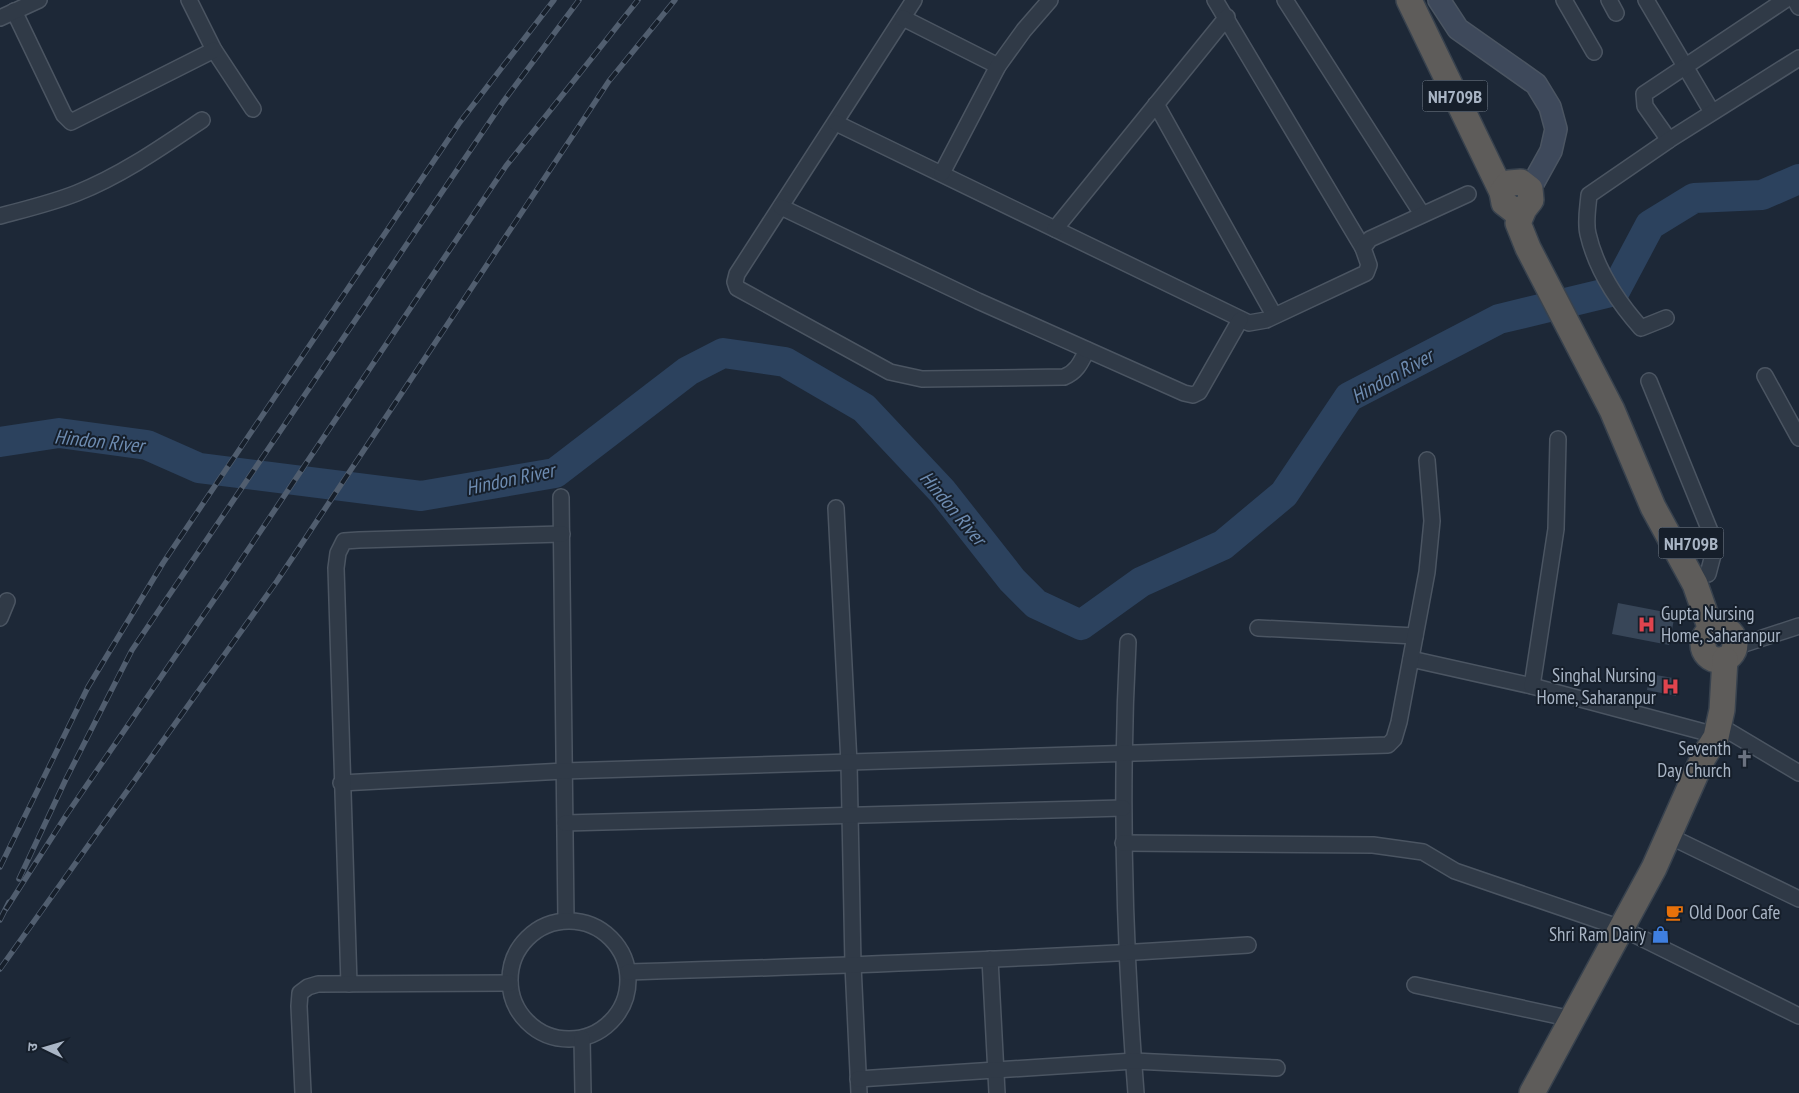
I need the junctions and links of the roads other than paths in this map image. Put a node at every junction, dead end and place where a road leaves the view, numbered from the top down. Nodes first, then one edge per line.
1 (39, 0) edge
2 (189, 0) edge
3 (914, 0) edge
4 (1050, 0) edge
5 (1215, 0) edge
6 (1285, 0) edge
7 (1409, 0) edge
8 (1439, 0) edge
9 (1564, 0) edge
10 (1646, 0) edge
11 (1785, 0) edge
12 (1795, 0) edge
13 (1799, 8) edge
14 (14, 11) junction
15 (1226, 17) junction
16 (0, 18) edge
17 (903, 18) junction
18 (214, 50) junction
19 (1594, 52) dead end
20 (1799, 58) edge
21 (998, 66) junction
22 (1684, 66) junction
23 (1156, 104) junction
24 (254, 109) dead end
25 (1712, 112) junction
26 (202, 120) dead end
27 (836, 123) junction
28 (1669, 140) junction
29 (942, 173) junction
30 (1468, 194) dead end
31 (1527, 199) junction
32 (781, 207) junction
33 (1422, 214) junction
34 (0, 216) edge
35 (1054, 229) junction
36 (1363, 248) junction
37 (1274, 315) junction
38 (1666, 318) dead end
39 (1240, 320) junction
40 (1087, 350) junction
41 (1765, 376) dead end
42 (1650, 381) dead end
43 (1799, 438) edge
44 (1558, 439) dead end
45 (1428, 460) dead end
46 (1637, 466) junction
47 (561, 497) dead end
48 (836, 508) dead end
49 (562, 534) junction
50 (1708, 574) junction
51 (8, 600) dead end
52 (0, 618) edge
53 (1799, 626) edge
54 (1258, 628) dead end
55 (1415, 636) junction
56 (1128, 642) dead end
57 (1722, 645) junction
58 (1411, 660) junction
59 (1532, 686) junction
60 (1712, 729) junction
61 (1122, 754) junction
62 (849, 763) junction
63 (564, 771) junction
64 (1799, 773) edge
65 (341, 783) junction
66 (1123, 808) junction
67 (850, 817) junction
68 (565, 823) junction
69 (1669, 836) junction
70 (1123, 843) junction
71 (1799, 899) edge
72 (566, 920) junction
73 (1621, 928) junction
74 (1248, 945) dead end
75 (1128, 953) junction
76 (990, 959) junction
77 (853, 965) junction
78 (628, 972) junction
79 (510, 983) junction
80 (349, 984) junction
81 (1415, 985) dead end
82 (1799, 1016) edge
83 (1572, 1018) junction
84 (582, 1038) junction
85 (1134, 1061) junction
86 (1277, 1068) dead end
87 (996, 1070) junction
88 (858, 1086) edge
89 (303, 1093) edge
90 (583, 1093) edge
91 (998, 1093) edge
92 (1136, 1093) edge
93 (1532, 1093) edge

1 - 14 street
2 - 18 street
3 - 17 street
4 - 21 street
5 - 15 street
6 - 33 street
7 - 31 highway, NH709B
8 - 31 main road
9 - 19 street
10 - 22 street
11 - 22 street
12 - 13 street
14 - 16 street
14 - 18 street
15 - 23 street
15 - 36 street
17 - 21 street
17 - 27 street
18 - 24 street
20 - 25 street
21 - 29 street
22 - 25 street
22 - 28 street
23 - 35 street
23 - 37 street
25 - 28 street
26 - 34 street
27 - 29 street
27 - 32 street
28 - 38 street
29 - 35 street
30 - 33 street
31 - 46 highway, NH709B
32 - 40 street
32 - 40 street
33 - 36 street
35 - 39 street
36 - 37 street
37 - 39 street
39 - 40 street
41 - 43 street
42 - 50 street
44 - 59 street
45 - 55 street
46 - 50 highway, NH709B
46 - 57 highway, NH709B
47 - 49 street
48 - 62 street
49 - 63 street
49 - 65 street
50 - 57 highway, NH709B
51 - 52 street
53 - 57 street
54 - 55 street
55 - 58 street
56 - 61 street
57 - 60 highway, NH709B
58 - 59 street
58 - 61 street
59 - 60 street
60 - 64 street
60 - 69 highway, NH709B
61 - 62 street
61 - 66 street
62 - 63 street
62 - 67 street
63 - 65 street
63 - 68 street
65 - 80 street
66 - 67 street
66 - 70 street
67 - 68 street
67 - 77 street
68 - 72 street
69 - 71 street
69 - 73 highway, NH709B
70 - 73 street
70 - 75 street
72 - 78 street
72 - 79 street
73 - 82 street
73 - 83 highway, NH709B
74 - 75 street
75 - 76 street
75 - 85 street
76 - 77 street
76 - 87 street
77 - 78 street
77 - 88 street
78 - 84 street
79 - 80 street
79 - 84 street
80 - 89 street
81 - 83 street
83 - 93 highway, NH709B
84 - 90 street
85 - 86 street
85 - 87 street
85 - 92 street
87 - 88 street
87 - 91 street

